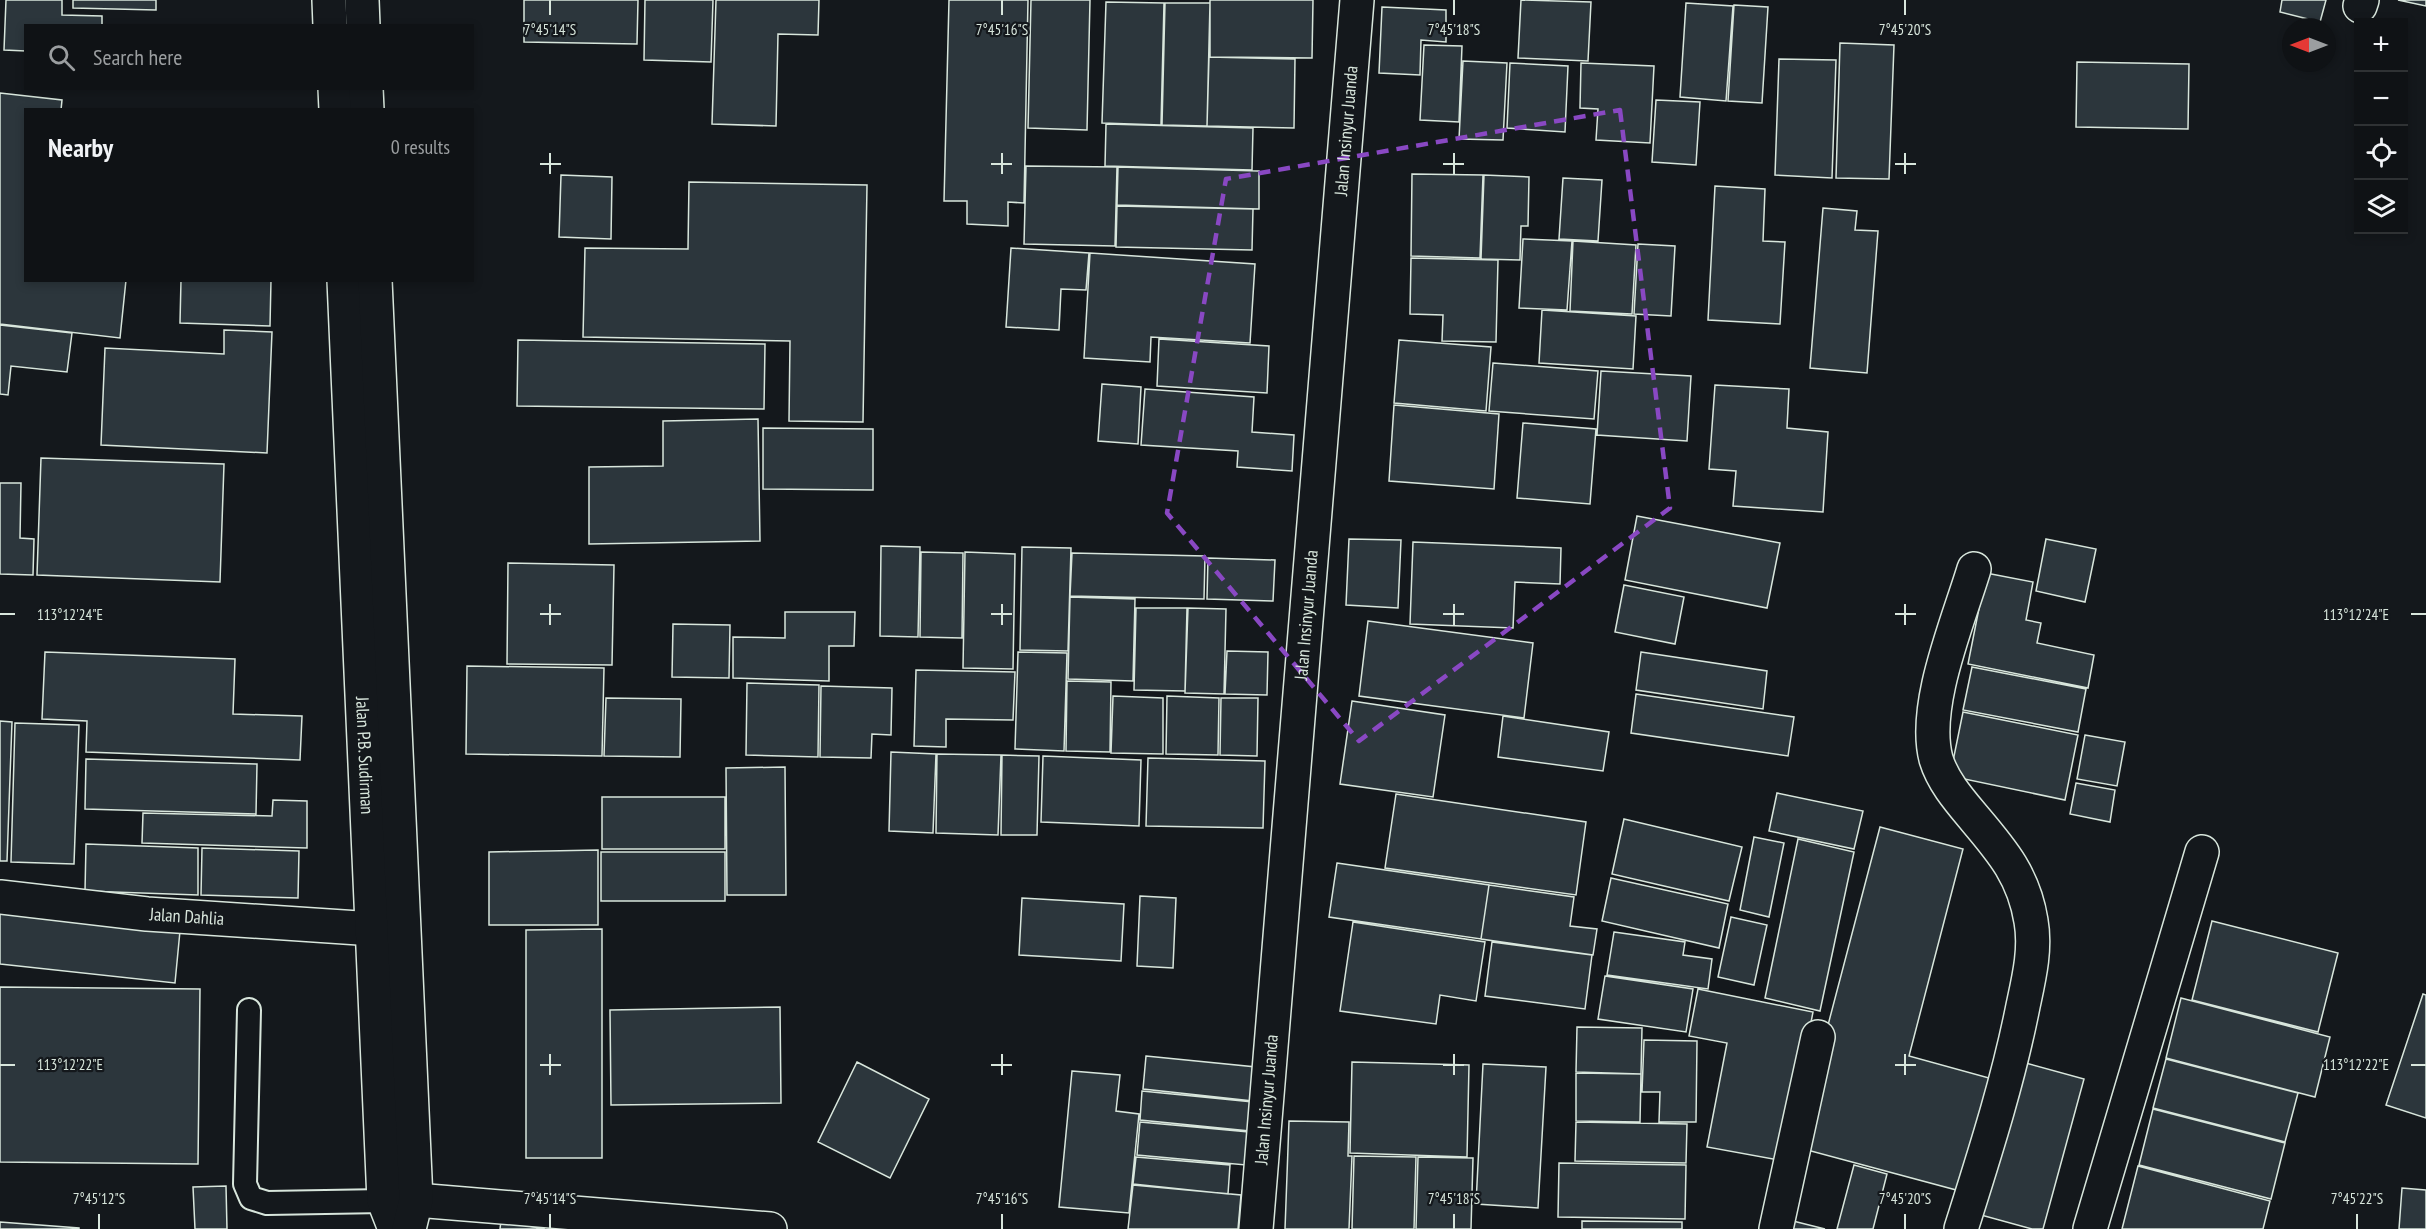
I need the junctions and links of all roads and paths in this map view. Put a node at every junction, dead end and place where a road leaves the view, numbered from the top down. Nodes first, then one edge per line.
1 (329, 0) edge
2 (362, 0) edge
3 (1357, 0) edge
4 (330, 24) edge
5 (363, 24) edge
6 (335, 90) edge
7 (366, 90) edge
8 (336, 108) edge
9 (367, 108) edge
10 (344, 282) edge
11 (375, 282) edge
12 (1974, 569) dead end
13 (2202, 852) dead end
14 (0, 897) edge
15 (374, 929) junction
16 (249, 1010) dead end
17 (1818, 1036) dead end
18 (389, 1215) edge
19 (413, 1215) edge
20 (770, 1229) edge
21 (1256, 1229) edge
22 (1776, 1229) edge
23 (1961, 1229) edge
24 (2090, 1229) edge

1 - 4 street
2 - 5 street
3 - 21 street, Jalan Insinyur Juanda
6 - 8 street
7 - 9 street
10 - 15 street, Jalan P.B. Sudirman
11 - 19 street, Jalan P.B. Sudirman
12 - 23 street
13 - 24 street
14 - 15 street, Jalan Dahlia
15 - 18 street, Jalan P.B. Sudirman
16 - 18 lane
17 - 22 street
18 - 19 street
19 - 20 street

